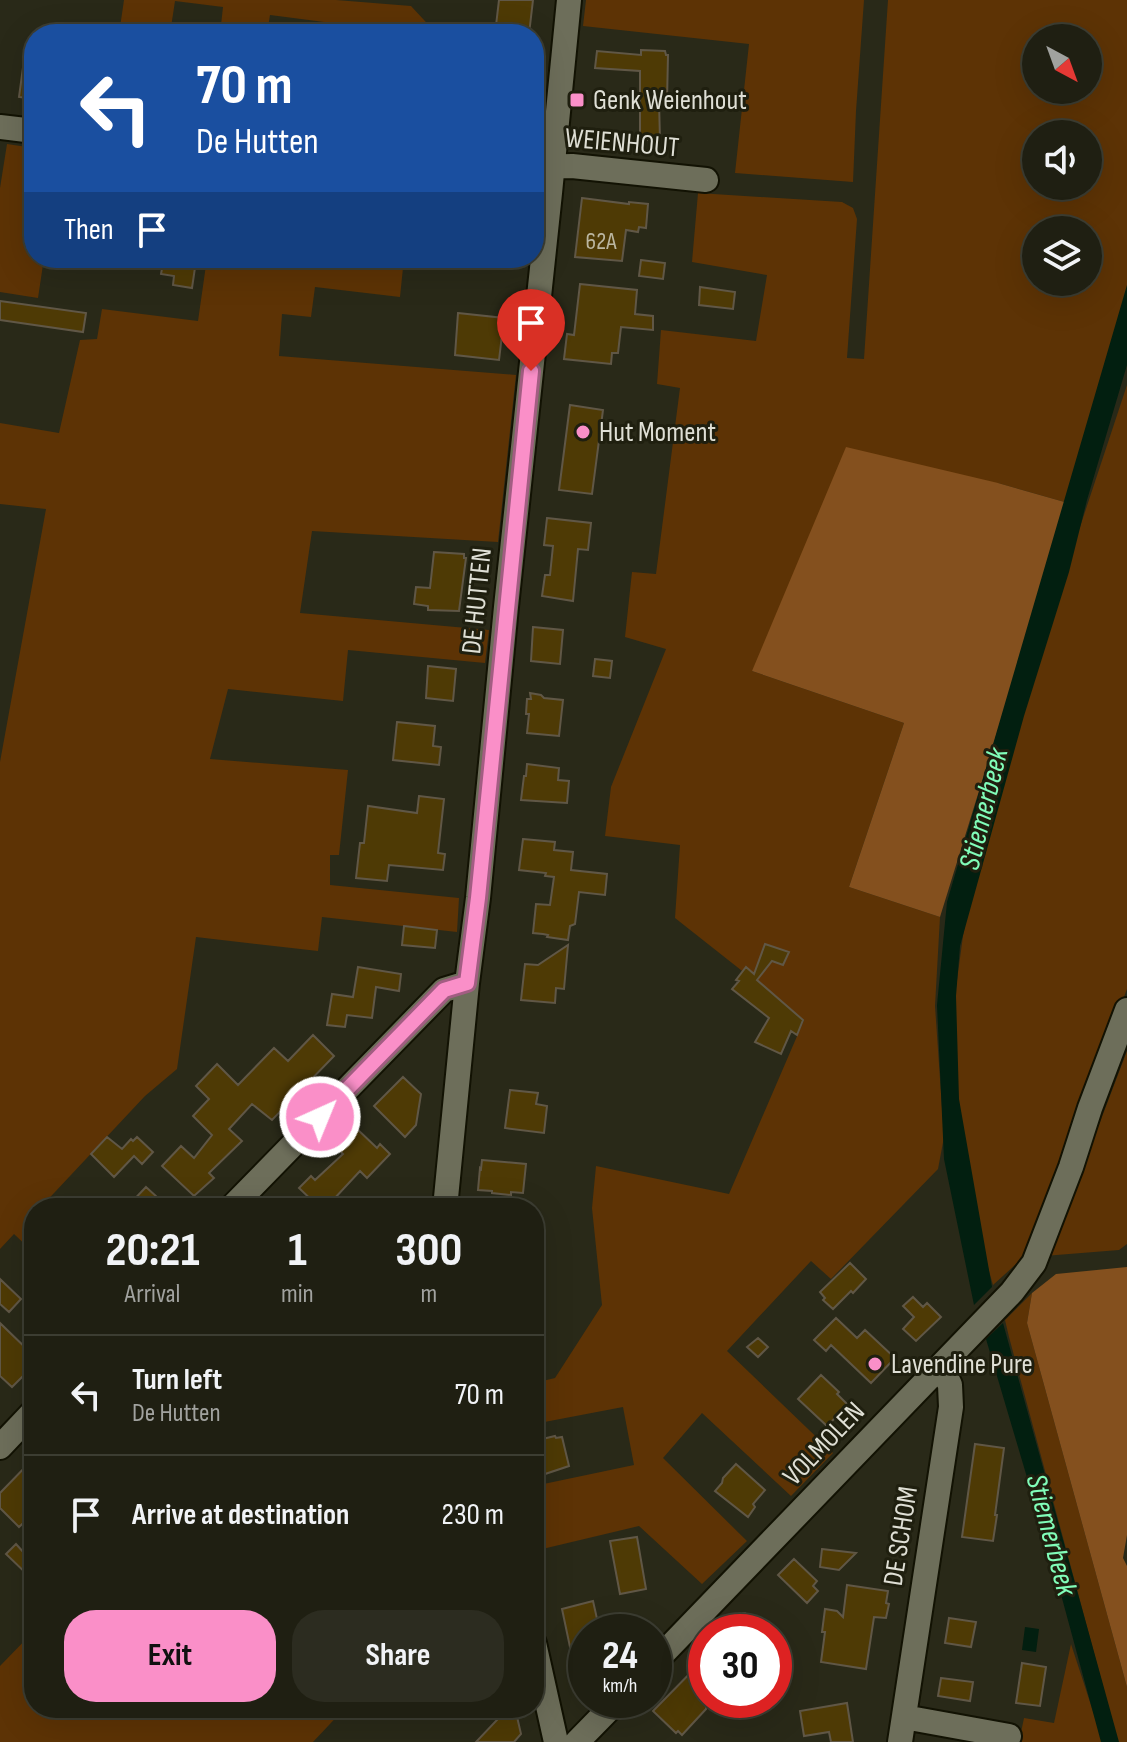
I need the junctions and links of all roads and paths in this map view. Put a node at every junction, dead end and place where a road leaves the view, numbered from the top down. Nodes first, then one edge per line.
1 (569, 0) edge
2 (0, 127) edge
3 (24, 130) edge
4 (544, 161) edge
5 (544, 167) edge
6 (706, 180) dead end
7 (534, 268) edge
8 (467, 983) junction
9 (1127, 1010) edge
10 (241, 1198) edge
11 (446, 1198) edge
12 (941, 1366) junction
13 (24, 1422) edge
14 (0, 1447) edge
15 (672, 1644) edge
16 (544, 1688) edge
17 (904, 1717) junction
18 (600, 1718) edge
19 (1009, 1736) dead end
20 (556, 1742) edge
21 (577, 1742) edge
22 (900, 1742) edge

1 - 4 street, DE HUTTEN
2 - 3 street
5 - 6 street, WEIENHOUT
7 - 8 street, DE HUTTEN
8 - 10 street
8 - 11 street, DE HUTTEN
9 - 12 street, VOLMOLEN
12 - 15 street, VOLMOLEN
12 - 17 street, DE SCHOM
13 - 14 street
16 - 20 street
17 - 19 street
17 - 22 street, DE SCHOM
18 - 21 street

